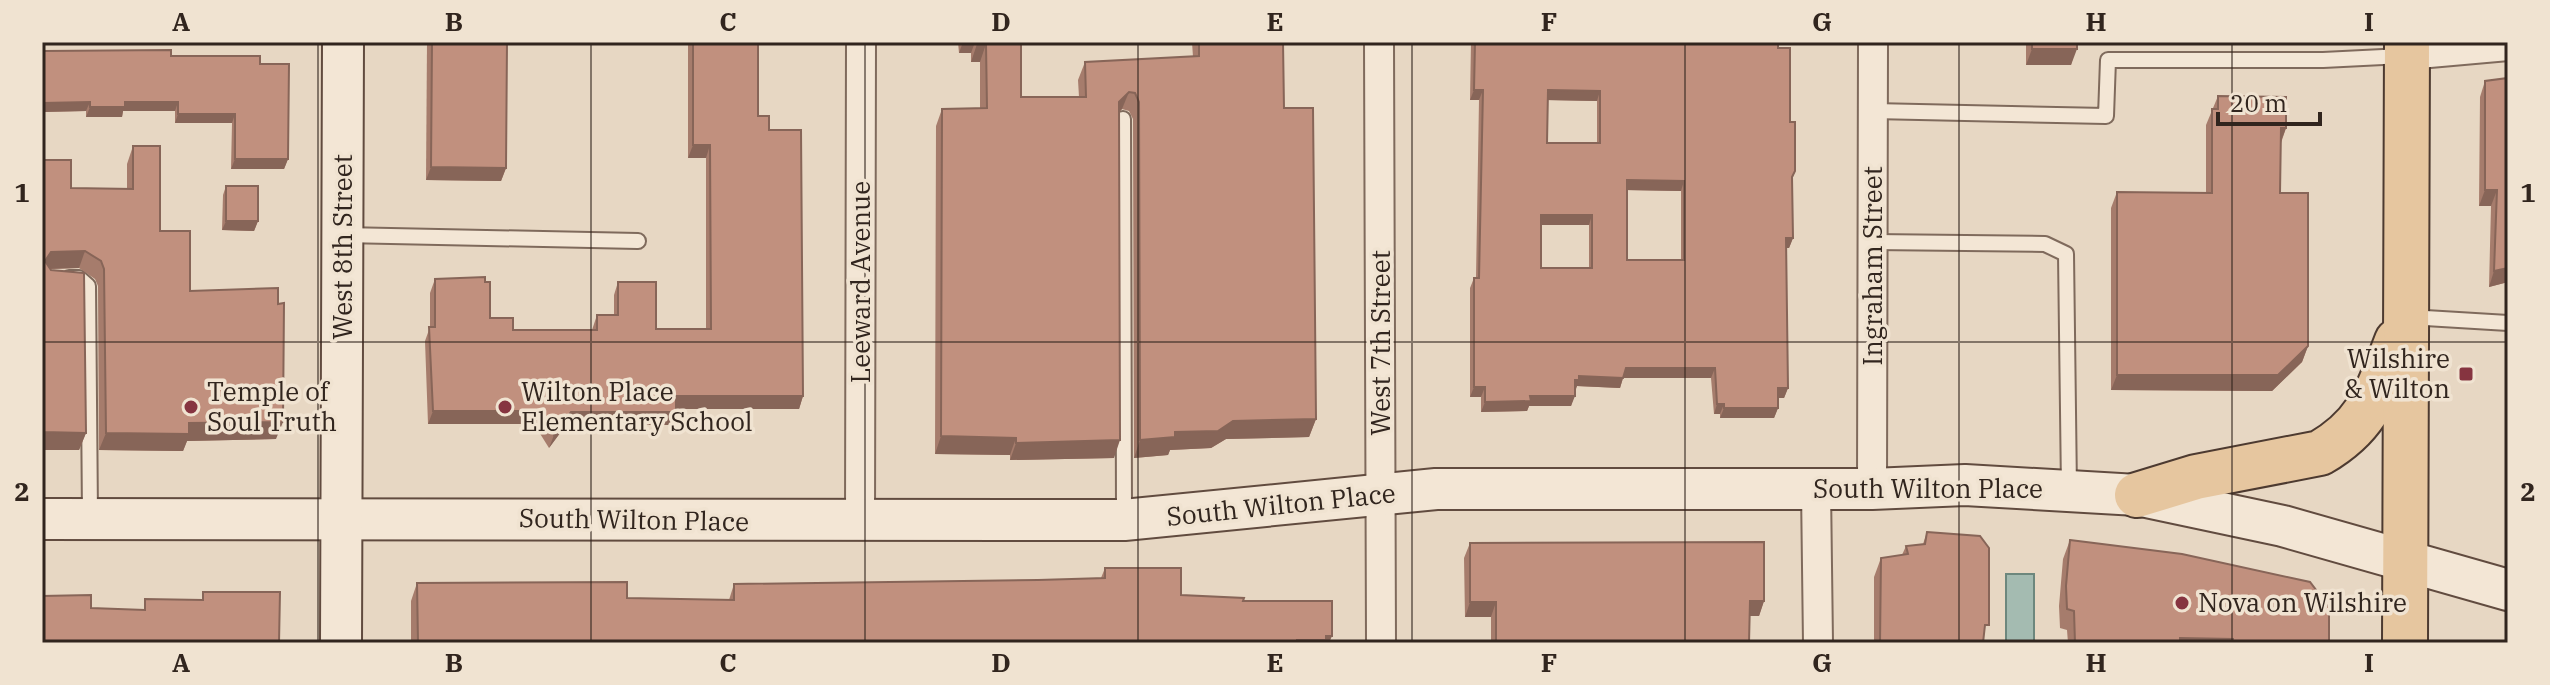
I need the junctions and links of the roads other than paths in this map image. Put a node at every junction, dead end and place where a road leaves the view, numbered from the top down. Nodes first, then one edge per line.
1 (343, 42) edge
2 (861, 42) edge
3 (1379, 42) edge
4 (1873, 42) edge
5 (2508, 46) edge
6 (2407, 49) edge
7 (1873, 111) junction
8 (1123, 119) edge
9 (343, 235) junction
10 (638, 241) dead end
11 (1873, 242) junction
12 (49, 278) edge
13 (2407, 317) junction
14 (2508, 323) edge
15 (1816, 489) junction
16 (1872, 489) junction
17 (2069, 489) junction
18 (1383, 495) junction
19 (2137, 495) junction
20 (342, 518) junction
21 (42, 519) edge
22 (90, 519) junction
23 (1124, 520) junction
24 (860, 522) junction
25 (2403, 562) junction
26 (2508, 590) edge
27 (341, 643) edge
28 (1381, 643) edge
29 (1818, 643) edge
30 (2405, 643) edge

1 - 9 main road, West 8th Street
2 - 24 street, Leeward Avenue
3 - 18 street, West 7th Street
4 - 7 street, Ingraham Street
5 - 6 street
6 - 7 lane
6 - 13 main road
7 - 11 street, Ingraham Street
8 - 23 lane
9 - 10 lane
9 - 20 main road, West 8th Street
11 - 16 street, Ingraham Street
11 - 17 lane
12 - 22 lane
13 - 14 lane
13 - 19 main road
13 - 25 main road
15 - 16 main road, South Wilton Place
15 - 18 main road, South Wilton Place
15 - 29 street
16 - 17 main road, South Wilton Place
17 - 19 main road, South Wilton Place
18 - 23 main road, South Wilton Place
18 - 28 street, West 7th Street
19 - 25 main road, South Wilton Place
20 - 22 main road, South Wilton Place
20 - 24 main road, South Wilton Place
20 - 27 main road, West 8th Street
21 - 22 main road, South Wilton Place
23 - 24 main road, South Wilton Place
25 - 26 main road, South Wilton Place
25 - 30 main road

